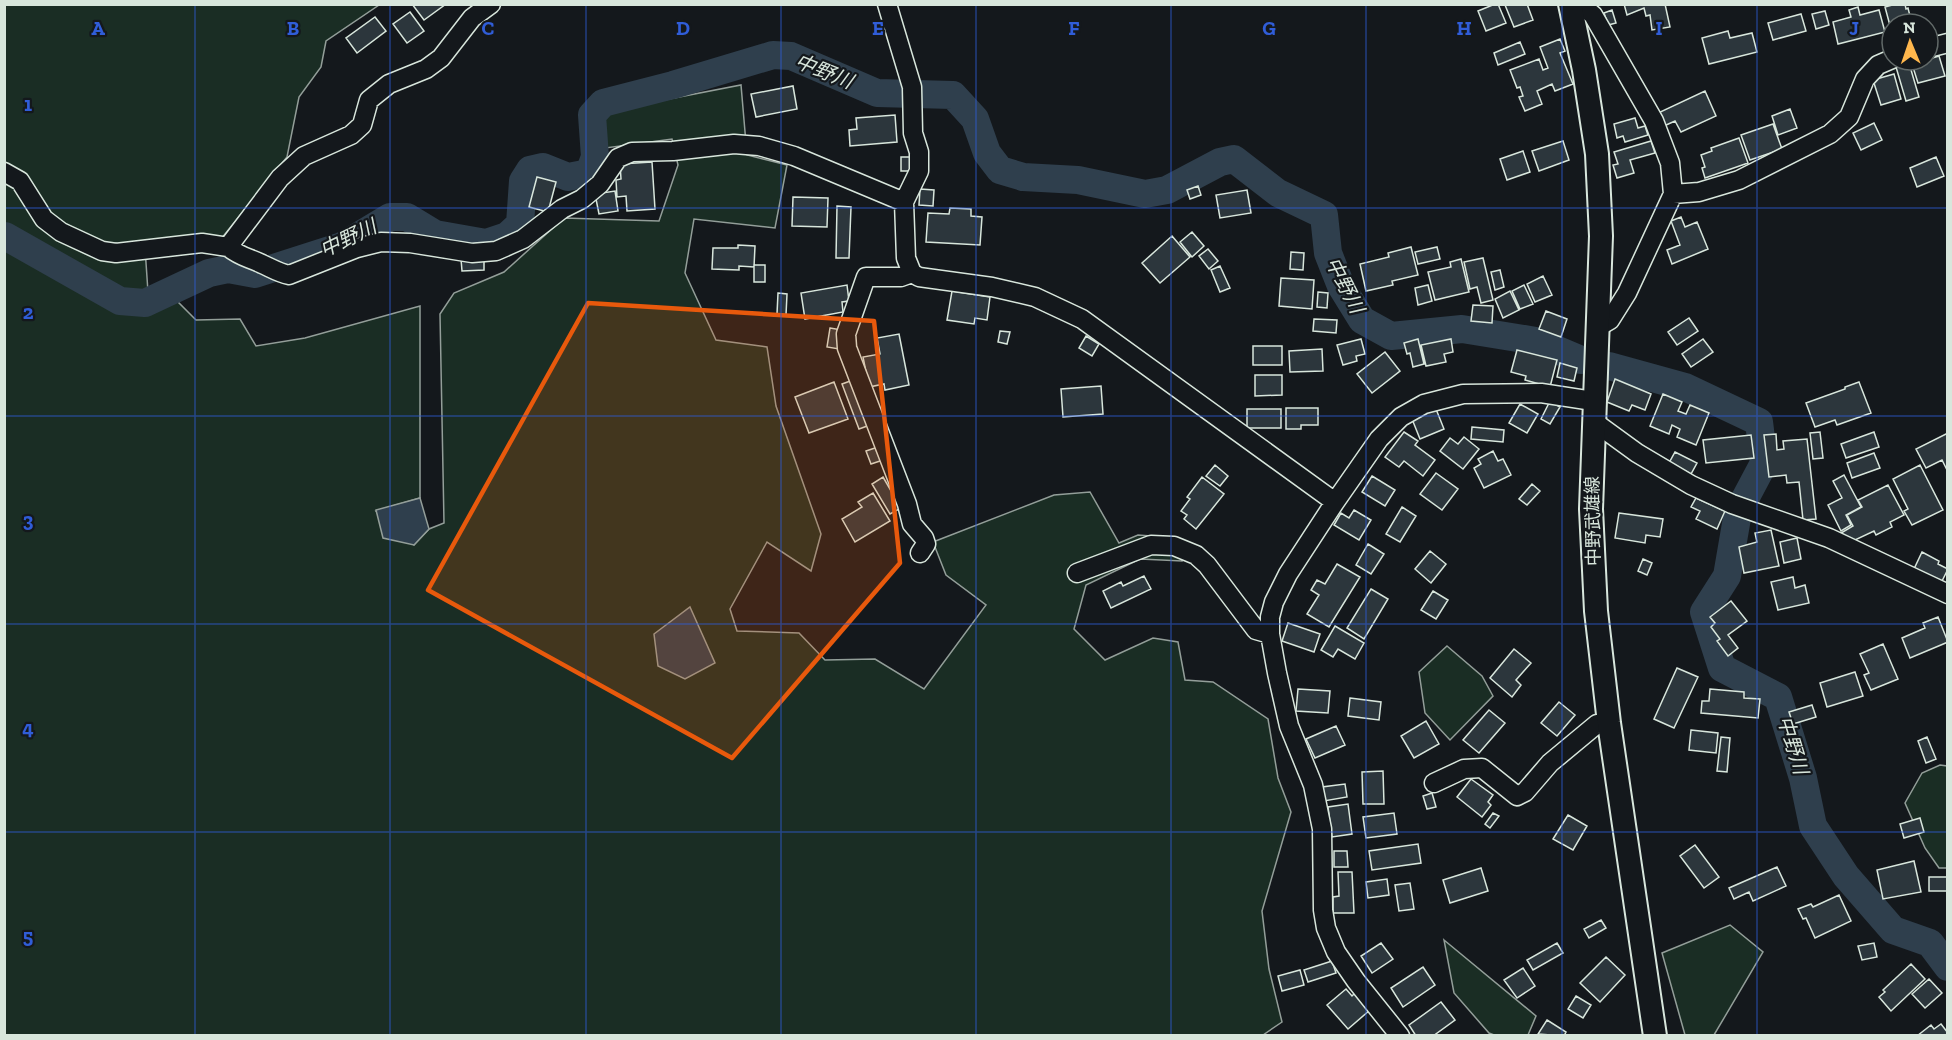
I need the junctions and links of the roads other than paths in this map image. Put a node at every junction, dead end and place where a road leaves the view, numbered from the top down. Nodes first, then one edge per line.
1 (491, 4) edge
2 (887, 4) edge
3 (1570, 4) edge
4 (1580, 4) edge
5 (1880, 64) edge
6 (4, 172) edge
7 (1673, 194) junction
8 (904, 202) junction
9 (228, 247) junction
10 (912, 273) junction
11 (1598, 327) junction
12 (1593, 411) junction
13 (1335, 502) junction
14 (920, 553) dead end
15 (1077, 573) dead end
16 (1947, 594) edge
17 (1270, 634) junction
18 (1609, 723) junction
19 (1434, 783) dead end
20 (1400, 1035) edge
21 (1655, 1035) edge

1 - 9 street
2 - 8 street
3 - 11 main road, 中野武雄線
4 - 7 street
5 - 7 street
6 - 9 street
7 - 11 street
8 - 9 street
8 - 10 street
10 - 13 street
10 - 14 street
11 - 12 main road, 中野武雄線
12 - 13 street
12 - 16 street
12 - 18 main road, 中野武雄線
13 - 17 street
15 - 17 street
17 - 20 street
18 - 19 street
18 - 21 main road, 中野武雄線

